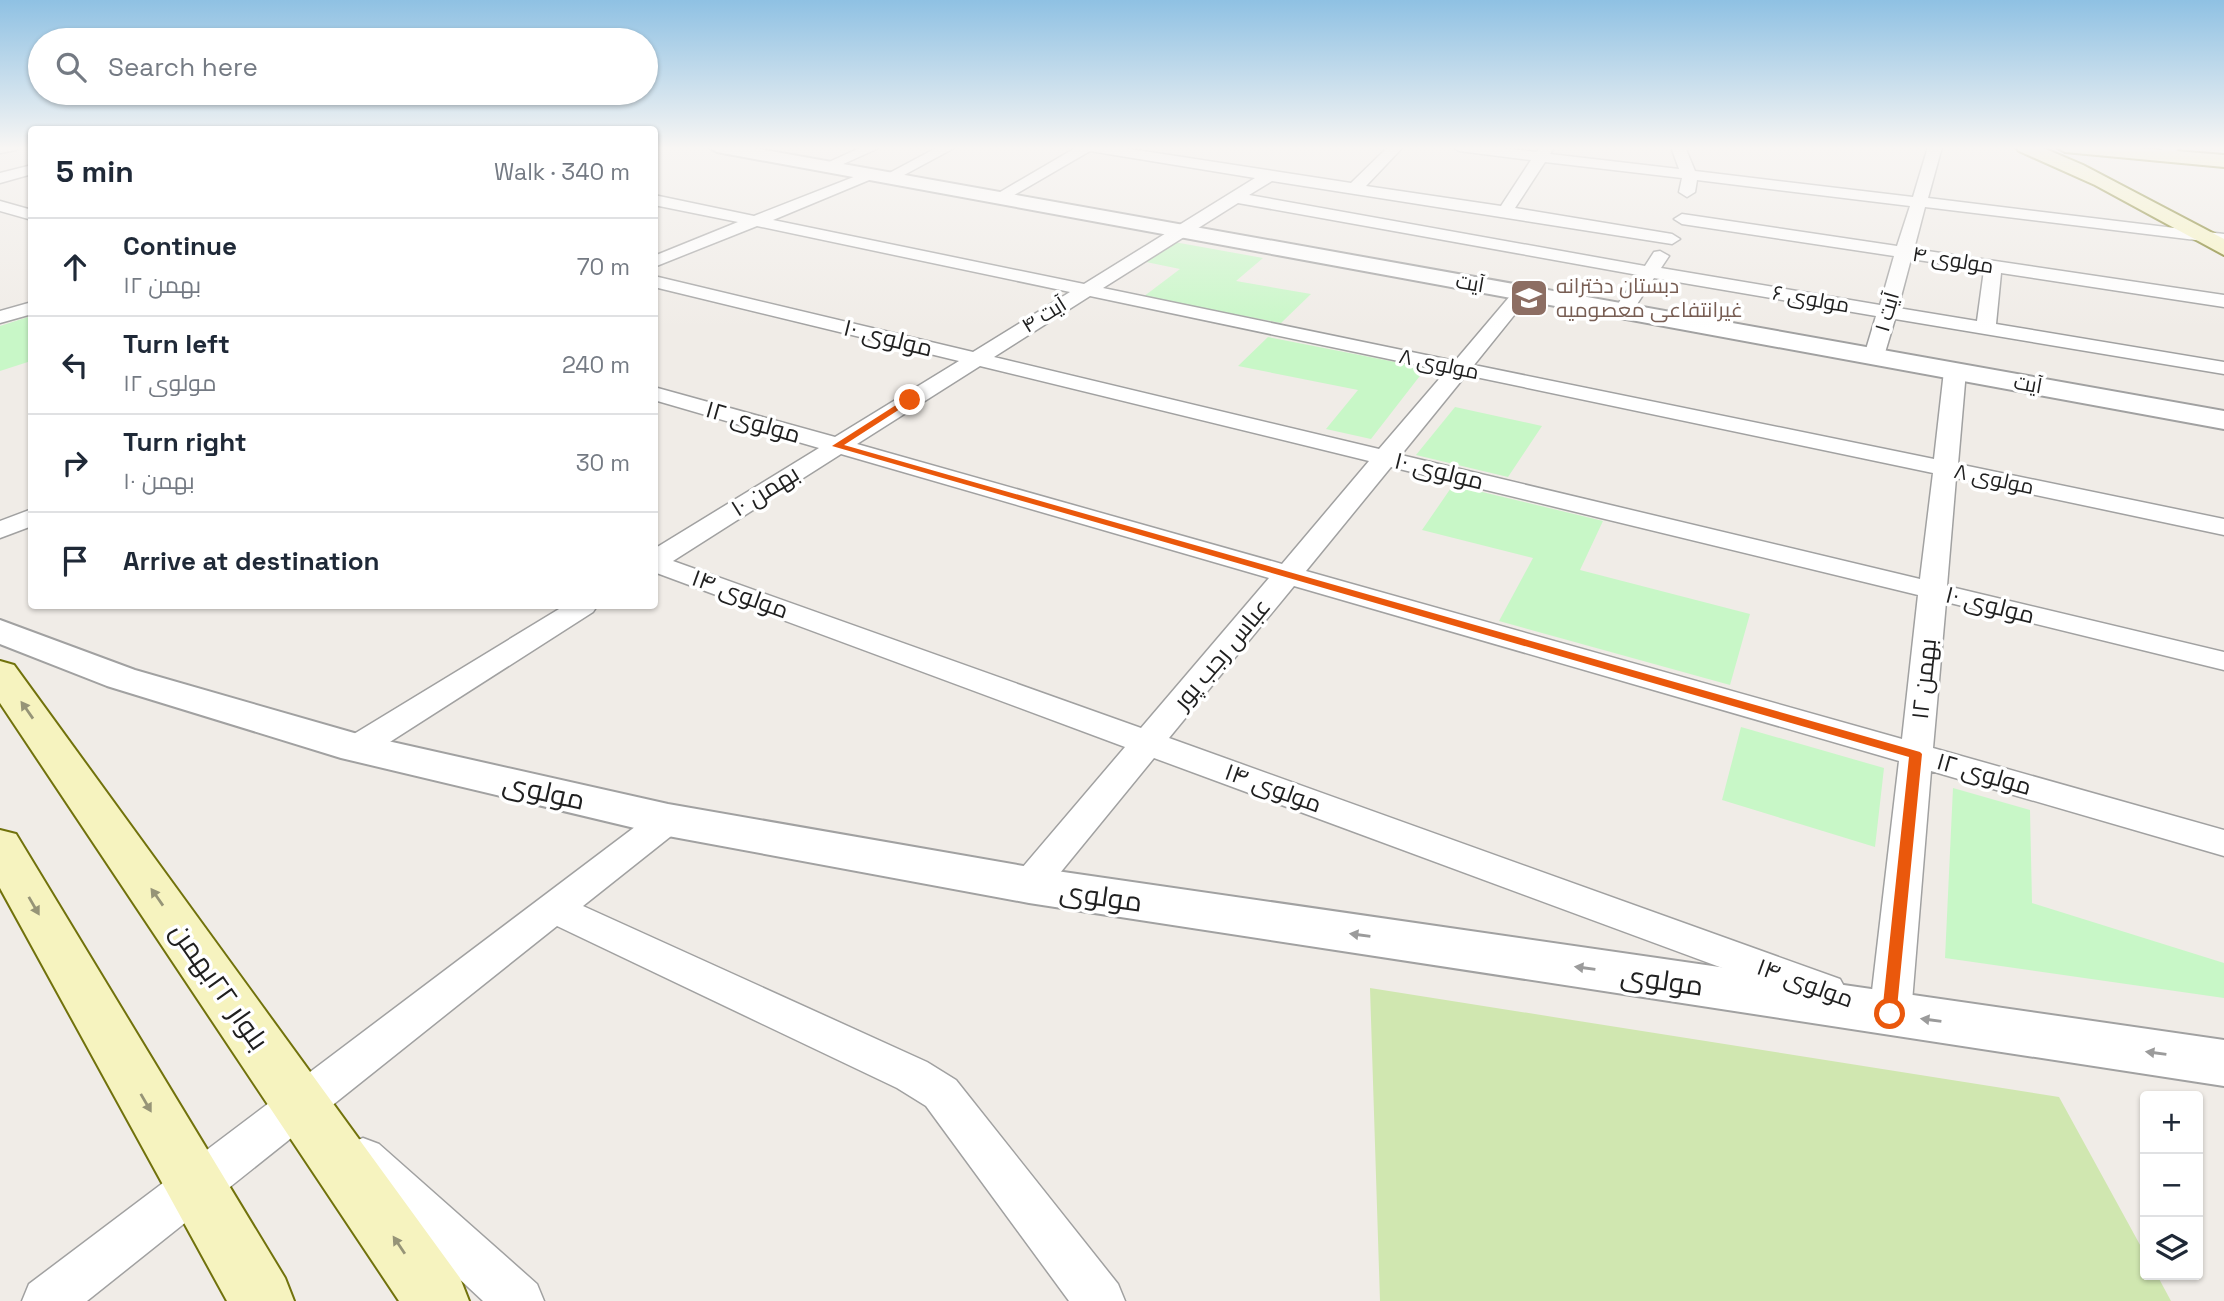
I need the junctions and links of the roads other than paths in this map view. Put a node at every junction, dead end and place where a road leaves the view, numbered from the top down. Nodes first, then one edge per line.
1 (6, 208) edge
2 (691, 208) edge
3 (791, 208) edge
4 (1051, 208) edge
5 (1216, 208) edge
6 (1293, 208) edge
7 (1490, 208) edge
8 (1684, 208) edge
9 (1917, 208) edge
10 (1955, 208) edge
11 (2155, 208) edge
12 (2164, 208) edge
13 (1506, 210) joint
14 (28, 214) edge
15 (1682, 219) junction
16 (754, 221) junction
17 (1179, 231) junction
18 (1672, 239) junction
19 (2219, 241) edge
20 (1904, 253) junction
21 (658, 260) edge
22 (1993, 266) junction
23 (1650, 272) junction
24 (658, 282) edge
25 (1085, 290) junction
26 (1523, 293) junction
27 (2224, 301) edge
28 (28, 309) edge
29 (1623, 311) junction
30 (1887, 312) junction
31 (0, 317) edge
32 (1986, 328) junction
33 (1874, 356) junction
34 (975, 359) junction
35 (1460, 368) junction
36 (2224, 368) edge
37 (1955, 371) junction
38 (658, 394) edge
39 (910, 400) joint
40 (2224, 420) edge
41 (837, 446) junction
42 (1385, 458) junction
43 (1945, 469) junction
44 (28, 519) edge
45 (2224, 527) edge
46 (0, 530) edge
47 (658, 559) edge
48 (658, 563) edge
49 (1288, 575) junction
50 (1933, 591) junction
51 (578, 609) edge
52 (0, 631) edge
53 (2224, 661) edge
54 (0, 673) edge
55 (1149, 742) junction
56 (356, 748) junction
57 (1916, 754) junction
58 (668, 820) junction
59 (2224, 843) edge
60 (0, 846) edge
61 (1030, 885) junction
62 (555, 909) junction
63 (1890, 1014) junction
64 (2224, 1063) edge
65 (301, 1102) junction
66 (193, 1186) junction
67 (47, 1301) edge
68 (262, 1301) edge
69 (437, 1301) edge
70 (519, 1301) edge
71 (1100, 1301) edge

1 - 14 street
2 - 16 street, مولوی ۸
3 - 16 street
4 - 17 street, آیت
5 - 17 street, آیت ۴
6 - 23 street, مولوی ۶
7 - 13 street
8 - 15 street
9 - 20 street, آیت ۱
10 - 19 street
11 - 19 main road
12 - 19 main road
13 - 18 street
15 - 18 street
15 - 20 street, مولوی ۴
16 - 21 street
16 - 25 street, مولوی ۸
17 - 25 street, آیت ۴
17 - 26 street, آیت
18 - 23 street
20 - 22 street, مولوی ۴
20 - 30 street, آیت ۱
22 - 27 street, مولوی ۴
22 - 32 street
23 - 29 street
23 - 30 street, مولوی ۶
24 - 34 street, مولوی ۱۰
25 - 34 street, آیت ۴
25 - 35 street, مولوی ۸
26 - 29 street, آیت
26 - 35 street, عباس رجب پور
28 - 31 street
29 - 33 street, آیت
30 - 32 street, مولوی ۶
30 - 33 street, آیت ۱
32 - 36 street, مولوی ۶
33 - 37 street, آیت
34 - 39 street, آیت ۴
34 - 42 street, مولوی ۱۰
35 - 42 street, عباس رجب پور
35 - 43 street, مولوی ۸
37 - 40 street, آیت
37 - 43 street, بهمن ۱۲
38 - 41 street, مولوی ۱۲
39 - 41 street, بهمن ۱۰
41 - 47 street, بهمن ۱۰
41 - 49 street, مولوی ۱۲
42 - 49 street, عباس رجب پور
42 - 50 street, مولوی ۱۰
43 - 45 street, مولوی ۸
43 - 50 street, بهمن ۱۲
44 - 46 street
48 - 55 street, مولوی ۱۴
49 - 55 street, عباس رجب پور
49 - 57 street, مولوی ۱۲
50 - 53 street, مولوی ۱۰
50 - 57 street, بهمن ۱۲
51 - 56 street
52 - 56 street, مولوی
65 -> 54 main road, بلوار ۲۲بهمن
55 - 61 street, عباس رجب پور
55 - 63 street, مولوی ۱۴
56 - 58 street, مولوی
57 - 59 street, مولوی ۱۲
57 - 63 street, بهمن ۱۲
58 - 61 street, مولوی
58 - 62 street
60 -> 66 main road
63 -> 61 street, مولوی
62 - 65 street
62 - 71 street
64 -> 63 street, مولوی
65 - 66 street
69 -> 65 main road, بلوار ۲۲بهمن
65 - 70 street
66 - 67 street
66 - 68 main road

